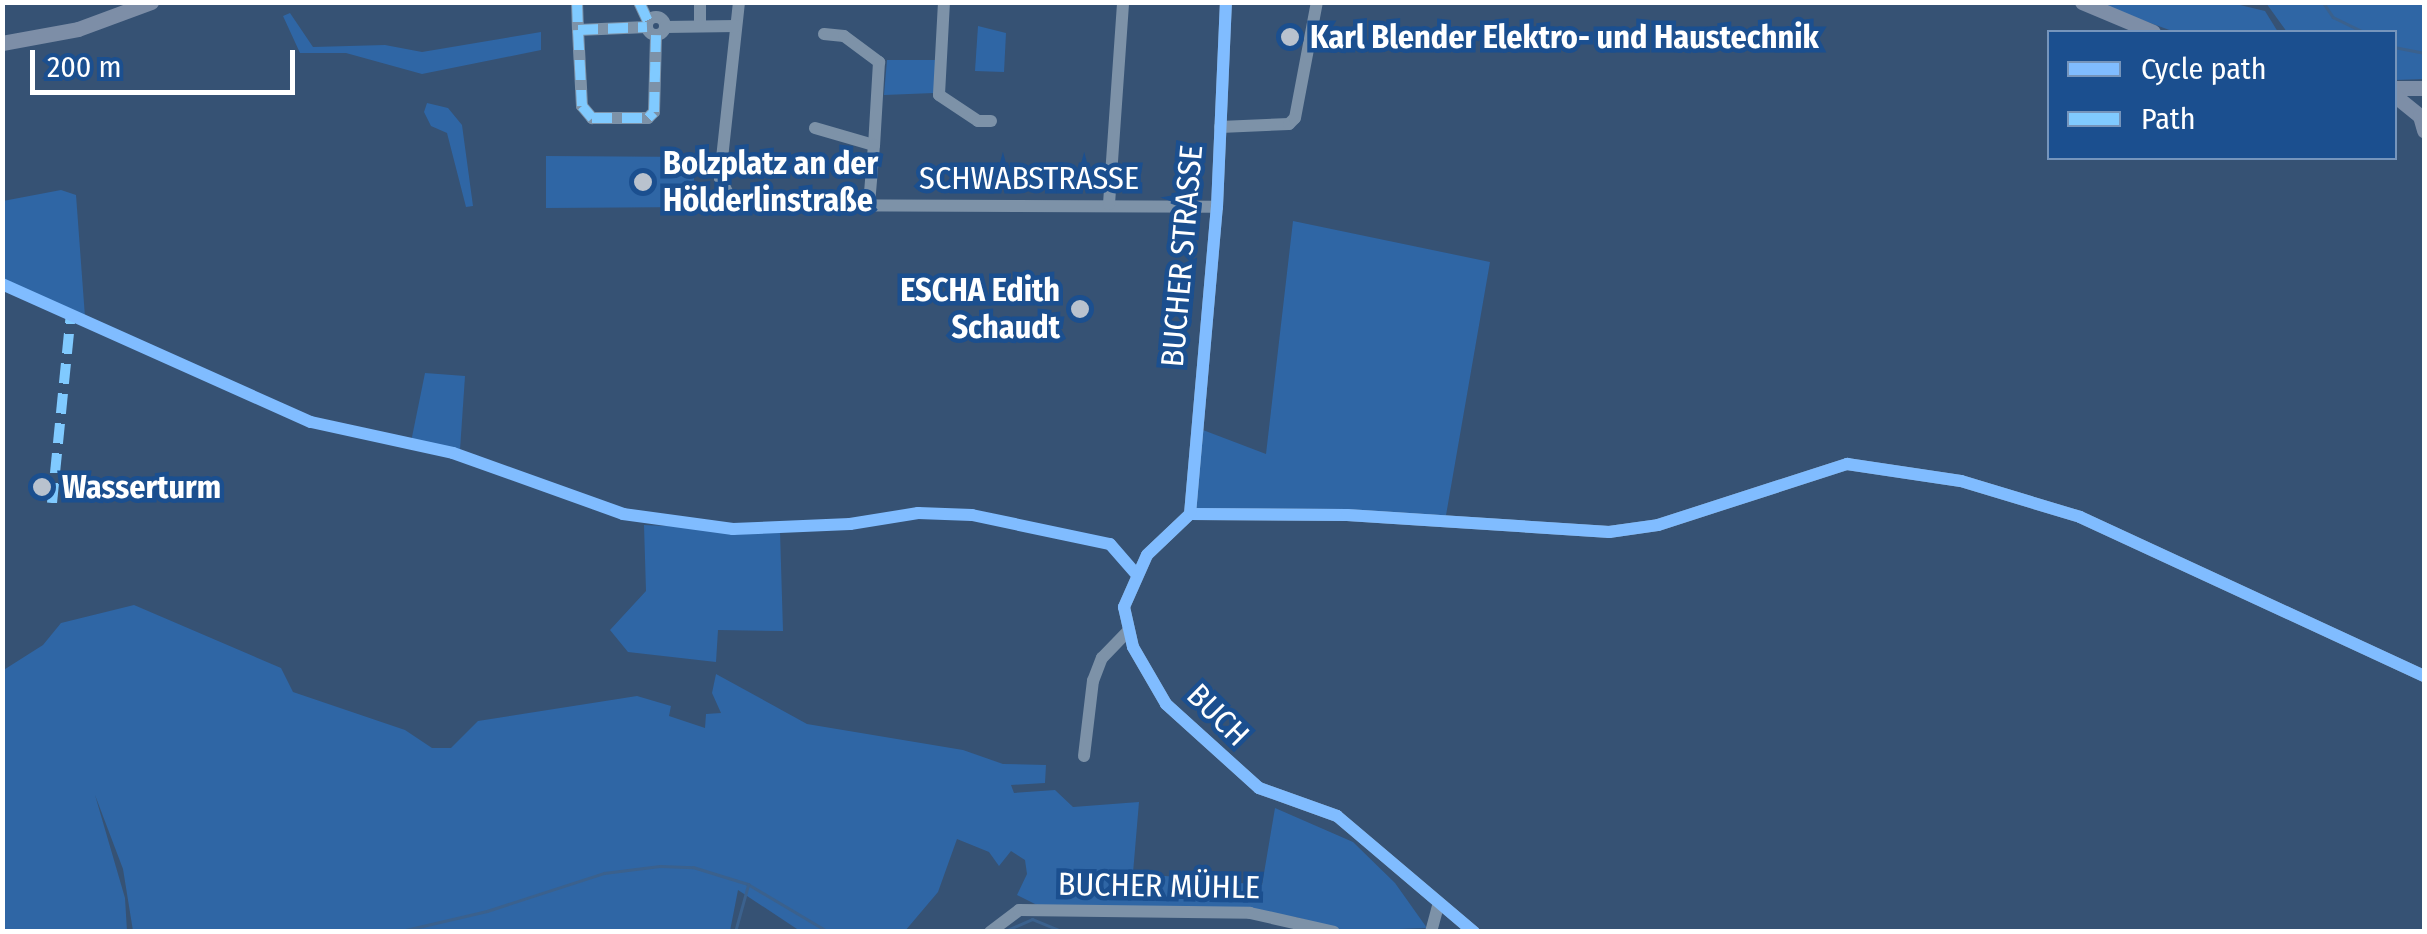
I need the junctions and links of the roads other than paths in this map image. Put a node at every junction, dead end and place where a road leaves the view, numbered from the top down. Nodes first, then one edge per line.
1 (152, 2) edge
2 (577, 2) edge
3 (639, 2) edge
4 (700, 2) edge
5 (739, 2) edge
6 (944, 2) edge
7 (1124, 2) edge
8 (1226, 2) edge
9 (1316, 2) edge
10 (2082, 2) edge
11 (700, 26) junction
12 (736, 26) junction
13 (654, 28) junction
14 (578, 30) junction
15 (2148, 30) edge
16 (824, 34) dead end
17 (2, 42) edge
18 (2423, 88) edge
19 (2397, 91) edge
20 (2397, 94) edge
21 (991, 121) dead end
22 (2422, 123) edge
23 (1220, 127) junction
24 (815, 128) dead end
25 (874, 145) junction
26 (1109, 204) junction
27 (868, 205) junction
28 (1217, 208) junction
29 (1190, 514) junction
30 (1126, 632) junction
31 (2424, 676) edge
32 (1084, 756) dead end
33 (1438, 905) junction
34 (990, 932) edge
35 (1334, 932) edge
36 (1431, 932) edge
37 (1474, 932) edge

1 - 17 main road
2 - 14 street
3 - 13 street
4 - 11 street
5 - 12 street
6 - 21 street
7 - 26 street
8 - 23 street, BUCHER STRASSE
9 - 23 street
10 - 15 main road
11 - 12 street
11 - 13 street
12 - 27 street, SCHWABSTRASSE
13 - 14 street
13 - 14 street
16 - 25 street
18 - 19 main road
18 - 22 main road
20 - 22 main road
23 - 28 street, BUCHER STRASSE
24 - 25 street
25 - 27 street
26 - 27 street, SCHWABSTRASSE
26 - 28 street, SCHWABSTRASSE
28 - 29 street, BUCHER STRASSE
29 - 30 street
29 - 31 street
30 - 32 street
30 - 33 street, BUCH
33 - 36 street
33 - 37 street
34 - 35 street, BUCHER MÜHLE

